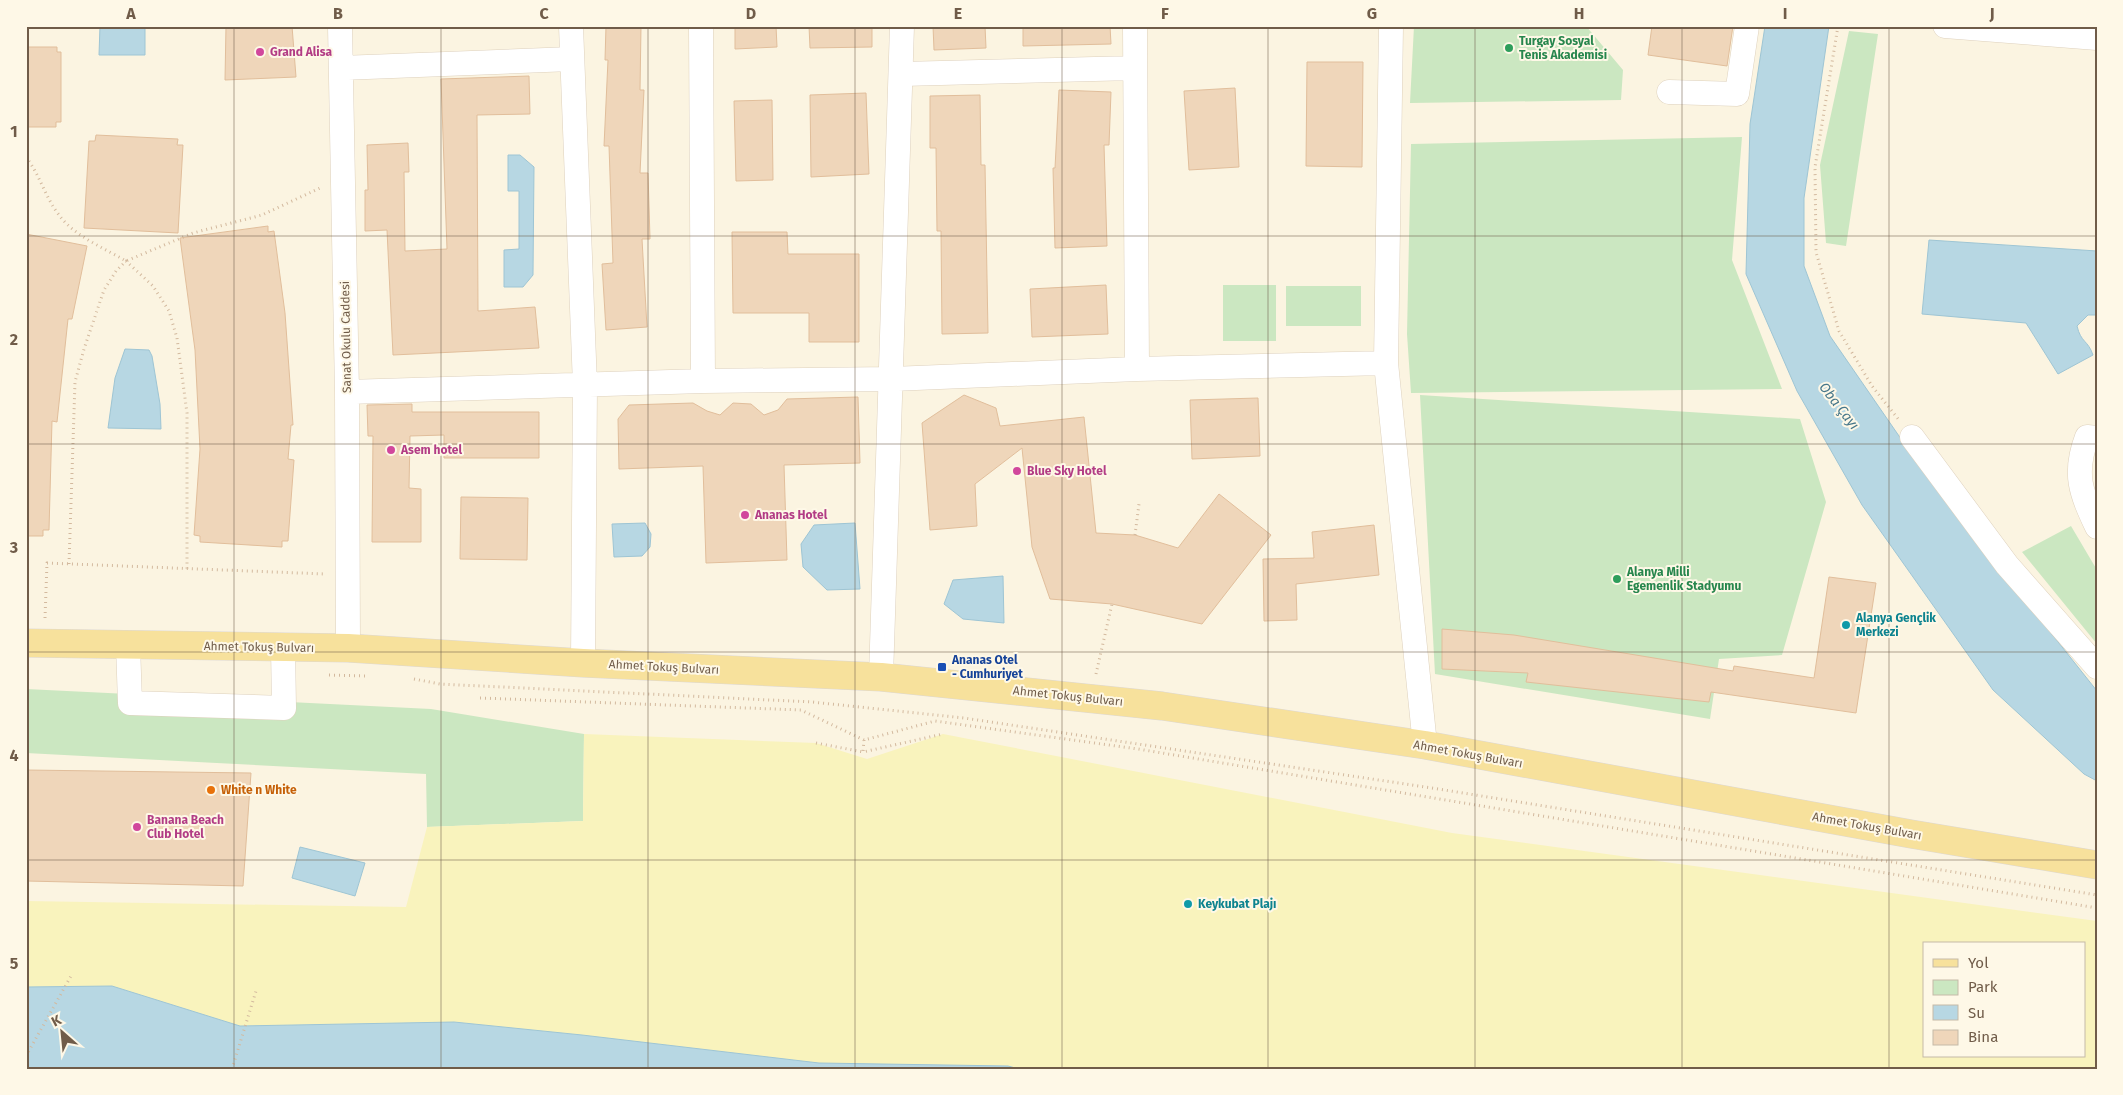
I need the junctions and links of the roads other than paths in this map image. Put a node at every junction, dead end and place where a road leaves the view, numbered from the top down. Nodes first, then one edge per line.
1 (340, 26) edge
2 (571, 26) edge
3 (701, 26) edge
4 (902, 26) edge
5 (1135, 26) edge
6 (1391, 26) edge
7 (1747, 26) edge
8 (1945, 26) edge
9 (2097, 38) edge
10 (571, 59) junction
11 (341, 68) junction
12 (1134, 68) junction
13 (902, 74) junction
14 (1669, 92) dead end
15 (1386, 364) junction
16 (1137, 369) junction
17 (892, 379) junction
18 (703, 381) junction
19 (585, 385) junction
20 (347, 392) junction
21 (1912, 437) road end
22 (2097, 438) edge
23 (2097, 527) edge
24 (26, 643) edge
25 (128, 645) junction
26 (283, 648) junction
27 (348, 648) junction
28 (583, 663) junction
29 (2097, 668) edge
30 (881, 677) junction
31 (1425, 745) junction
32 (2097, 865) edge

1 - 11 street, Sanat Okulu Caddesi
2 - 10 street
3 - 18 street
4 - 13 street
5 - 12 street
6 - 15 street
7 - 14 street
8 - 9 street
10 - 11 street
10 - 19 street
11 - 20 street, Sanat Okulu Caddesi
12 - 13 street
12 - 16 street
13 - 17 street
15 - 16 street
15 - 31 street
16 - 17 street
17 - 18 street
17 - 30 street
18 - 19 street
19 - 20 street
19 - 28 street
20 - 27 street, Sanat Okulu Caddesi
21 - 29 street
22 - 23 street
24 - 25 main road, Ahmet Tokuş Bulvarı
25 - 26 main road, Ahmet Tokuş Bulvarı
25 - 26 street
26 - 27 main road, Ahmet Tokuş Bulvarı
27 - 28 main road, Ahmet Tokuş Bulvarı
28 - 30 main road, Ahmet Tokuş Bulvarı
30 - 31 main road, Ahmet Tokuş Bulvarı
31 - 32 main road, Ahmet Tokuş Bulvarı

